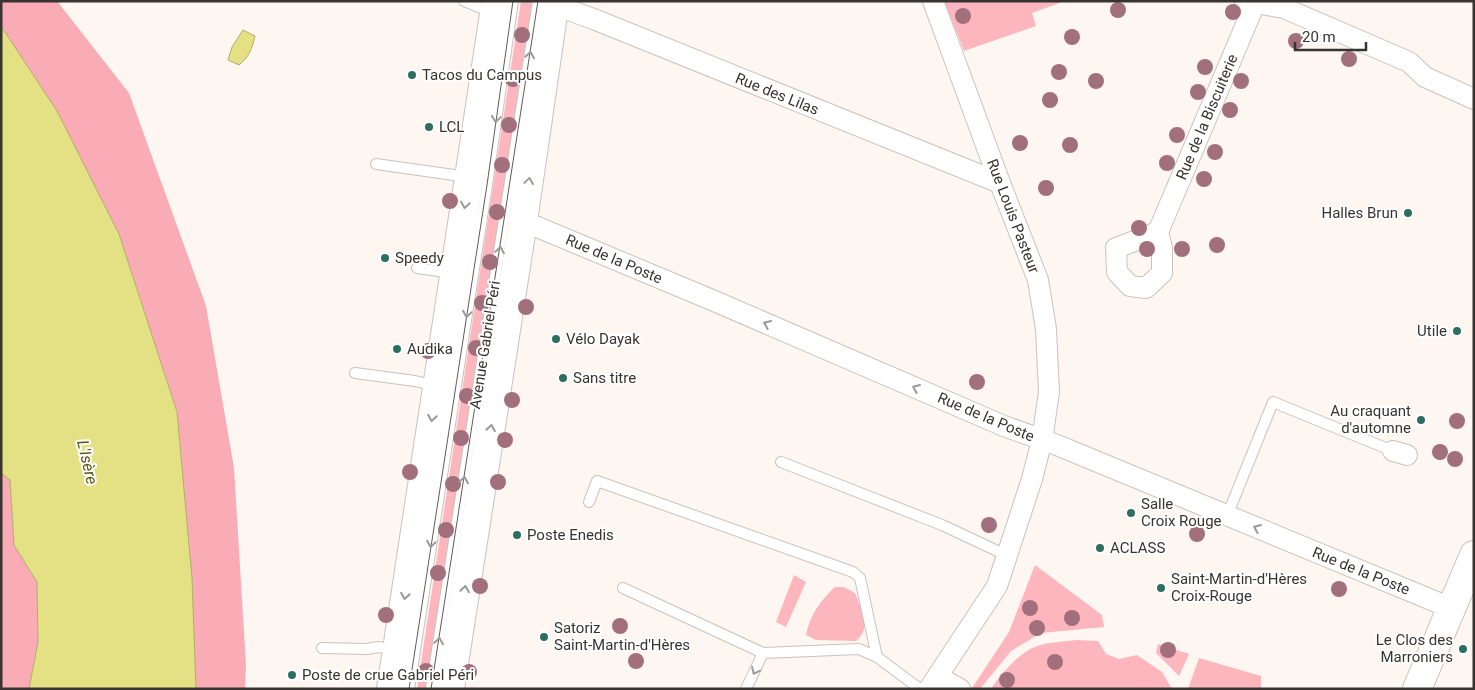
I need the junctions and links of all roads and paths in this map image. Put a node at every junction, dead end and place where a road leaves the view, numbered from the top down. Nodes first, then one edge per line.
1 (464, 1) edge
2 (933, 1) edge
3 (549, 2) edge
4 (1252, 2) edge
5 (501, 5) edge
6 (1474, 99) edge
7 (376, 164) dead end
8 (469, 178) junction
9 (1000, 183) junction
10 (523, 221) junction
11 (1158, 232) dead end
12 (417, 268) dead end
13 (454, 273) junction
14 (355, 373) dead end
15 (437, 386) junction
16 (1042, 440) junction
17 (1400, 453) dead end
18 (781, 462) dead end
19 (589, 502) dead end
20 (1227, 516) junction
21 (1006, 555) junction
22 (1474, 555) edge
23 (623, 588) dead end
24 (1451, 608) junction
25 (322, 648) dead end
26 (396, 650) junction
27 (763, 653) junction
28 (877, 657) junction
29 (934, 683) edge
30 (391, 689) edge
31 (408, 689) edge
32 (431, 689) edge
33 (450, 689) edge
34 (746, 689) edge
35 (920, 689) edge
36 (960, 689) edge
37 (1418, 689) edge

1 - 5 lane
2 - 9 street, Rue Louis Pasteur
3 - 9 street, Rue des Lilas
10 -> 3 main road, Avenue Gabriel Péri
32 -> 3 lane, Avenue Gabriel Péri
4 - 6 street
4 - 11 street, Rue de la Biscuiterie
5 - 8 main road
5 -> 31 lane, Avenue Gabriel Péri
7 - 8 lane
8 -> 13 main road
9 - 16 street, Rue Louis Pasteur
16 -> 10 street, Rue de la Poste
33 -> 10 main road, Avenue Gabriel Péri
12 - 13 lane
13 - 15 main road
14 - 15 lane
15 -> 26 main road
16 - 20 street, Rue de la Poste
16 - 21 street, Rue Louis Pasteur
17 - 20 lane
18 - 21 lane
19 - 28 lane
24 -> 20 street, Rue de la Poste
21 - 29 street, Rue Louis Pasteur
22 - 24 main road
23 - 27 lane
24 - 37 main road
25 - 26 lane
26 - 30 main road
27 - 28 lane
27 -> 34 lane
28 - 35 lane
29 - 36 street

